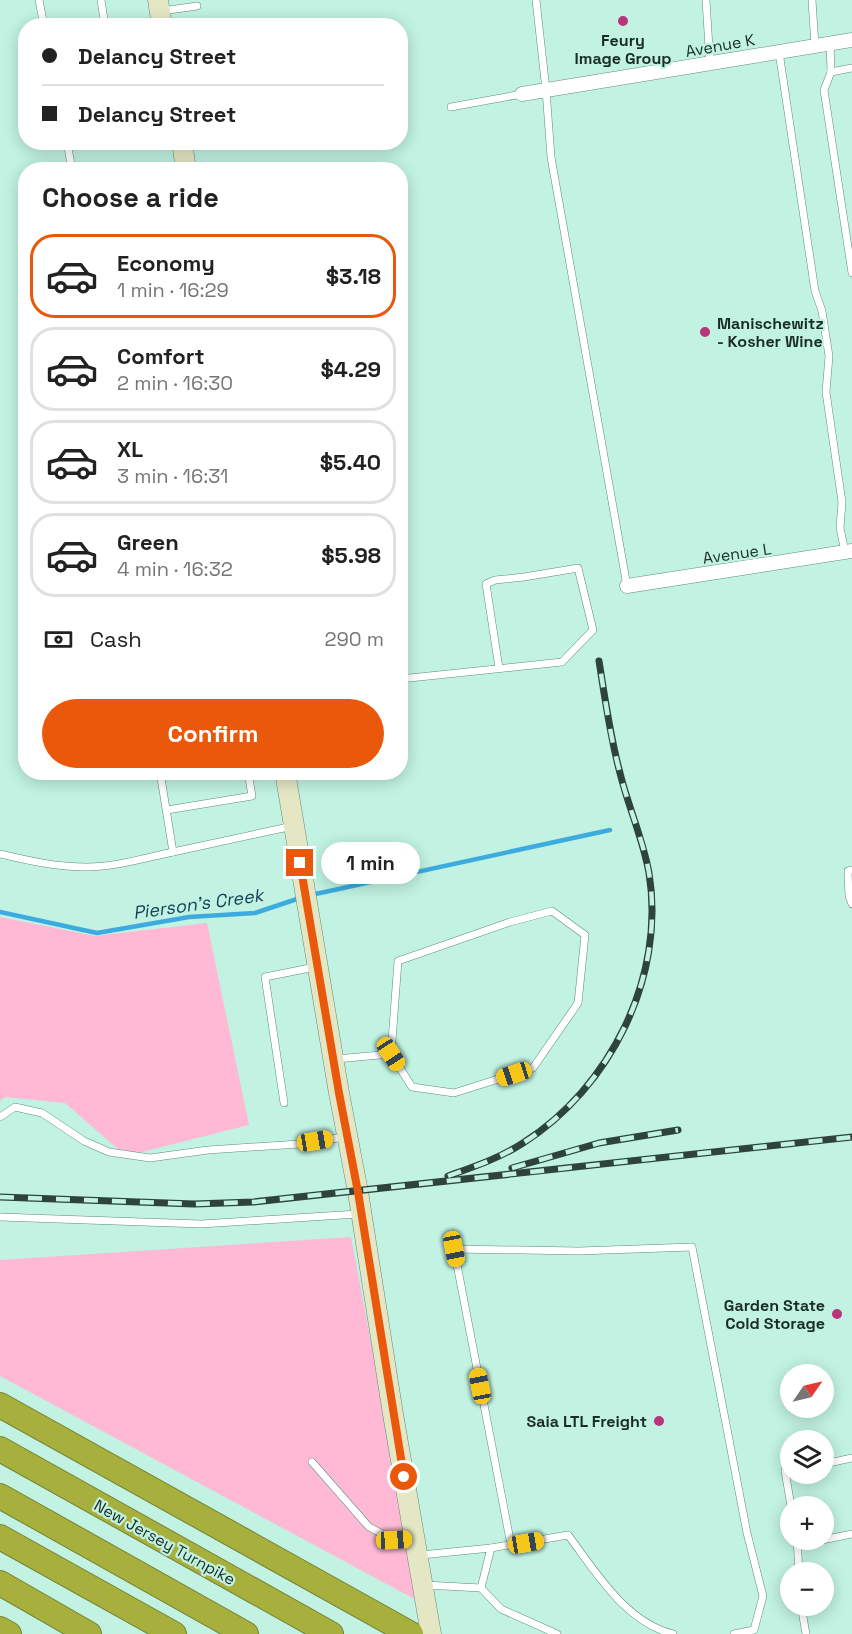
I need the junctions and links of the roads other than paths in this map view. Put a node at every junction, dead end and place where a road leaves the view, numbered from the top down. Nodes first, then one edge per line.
1 (39, 0) edge
2 (101, 0) edge
3 (536, 0) edge
4 (706, 0) edge
5 (812, 0) edge
6 (197, 6) dead end
7 (160, 12) edge
8 (42, 18) edge
9 (104, 18) edge
10 (852, 40) edge
11 (830, 43) junction
12 (815, 46) junction
13 (779, 52) junction
14 (710, 64) junction
15 (852, 68) edge
16 (831, 72) junction
17 (546, 90) junction
18 (522, 94) joint
19 (451, 107) dead end
20 (852, 273) edge
21 (849, 552) edge
22 (627, 586) joint
23 (499, 668) junction
24 (408, 678) edge
25 (161, 780) edge
26 (249, 780) edge
27 (286, 780) edge
28 (167, 810) junction
29 (293, 826) junction
30 (173, 852) junction
31 (0, 854) edge
32 (852, 870) edge
33 (852, 904) edge
34 (317, 967) junction
35 (391, 1054) junction
36 (333, 1060) junction
37 (284, 1103) dead end
38 (0, 1117) edge
39 (347, 1136) junction
40 (361, 1214) junction
41 (0, 1218) edge
42 (0, 1405) edge
43 (0, 1449) edge
44 (852, 1458) edge
45 (312, 1462) dead end
46 (834, 1462) edge
47 (0, 1496) edge
48 (852, 1534) edge
49 (0, 1537) edge
50 (834, 1537) edge
51 (511, 1545) junction
52 (416, 1547) junction
53 (491, 1548) junction
54 (0, 1583) edge
55 (422, 1584) junction
56 (481, 1588) junction
57 (803, 1616) edge
58 (0, 1629) edge
59 (9, 1634) edge
60 (89, 1634) edge
61 (174, 1634) edge
62 (246, 1634) edge
63 (331, 1634) edge
64 (411, 1634) edge
65 (431, 1634) edge
66 (557, 1634) edge
67 (673, 1634) edge
68 (734, 1634) edge
69 (807, 1634) edge

1 - 8 lane
2 - 9 lane
3 - 17 lane
4 - 14 lane
5 - 12 lane
6 - 7 lane
10 - 11 street, Avenue K
11 - 12 street, Avenue K
11 - 16 lane
12 - 13 street, Avenue K
13 - 14 street, Avenue K
13 - 21 lane
14 - 17 street, Avenue K
15 - 16 lane
16 - 20 lane
17 - 18 street, Avenue K
17 - 22 lane
18 - 19 lane, Avenue K
21 - 22 street, Avenue L
23 - 23 lane
23 - 24 lane
25 - 28 lane
26 - 28 lane
27 - 29 street
28 - 30 lane
29 - 30 lane
29 - 34 street
30 - 31 lane
32 - 33 lane
34 - 36 street
34 - 37 lane
35 - 35 lane
35 - 36 lane
36 - 39 street
38 - 39 lane
39 - 40 street
40 - 41 lane
40 - 52 street
42 - 64 highway
43 - 63 highway, New Jersey Turnpike
44 - 46 lane
45 - 52 lane
47 - 62 highway
48 - 50 lane
49 - 61 highway
51 - 53 lane
51 - 67 lane
51 - 68 lane
52 - 53 lane
52 - 55 street
53 - 56 lane
54 - 60 highway
55 - 56 lane
55 - 65 street
56 - 66 lane
57 - 69 lane
58 - 59 highway

